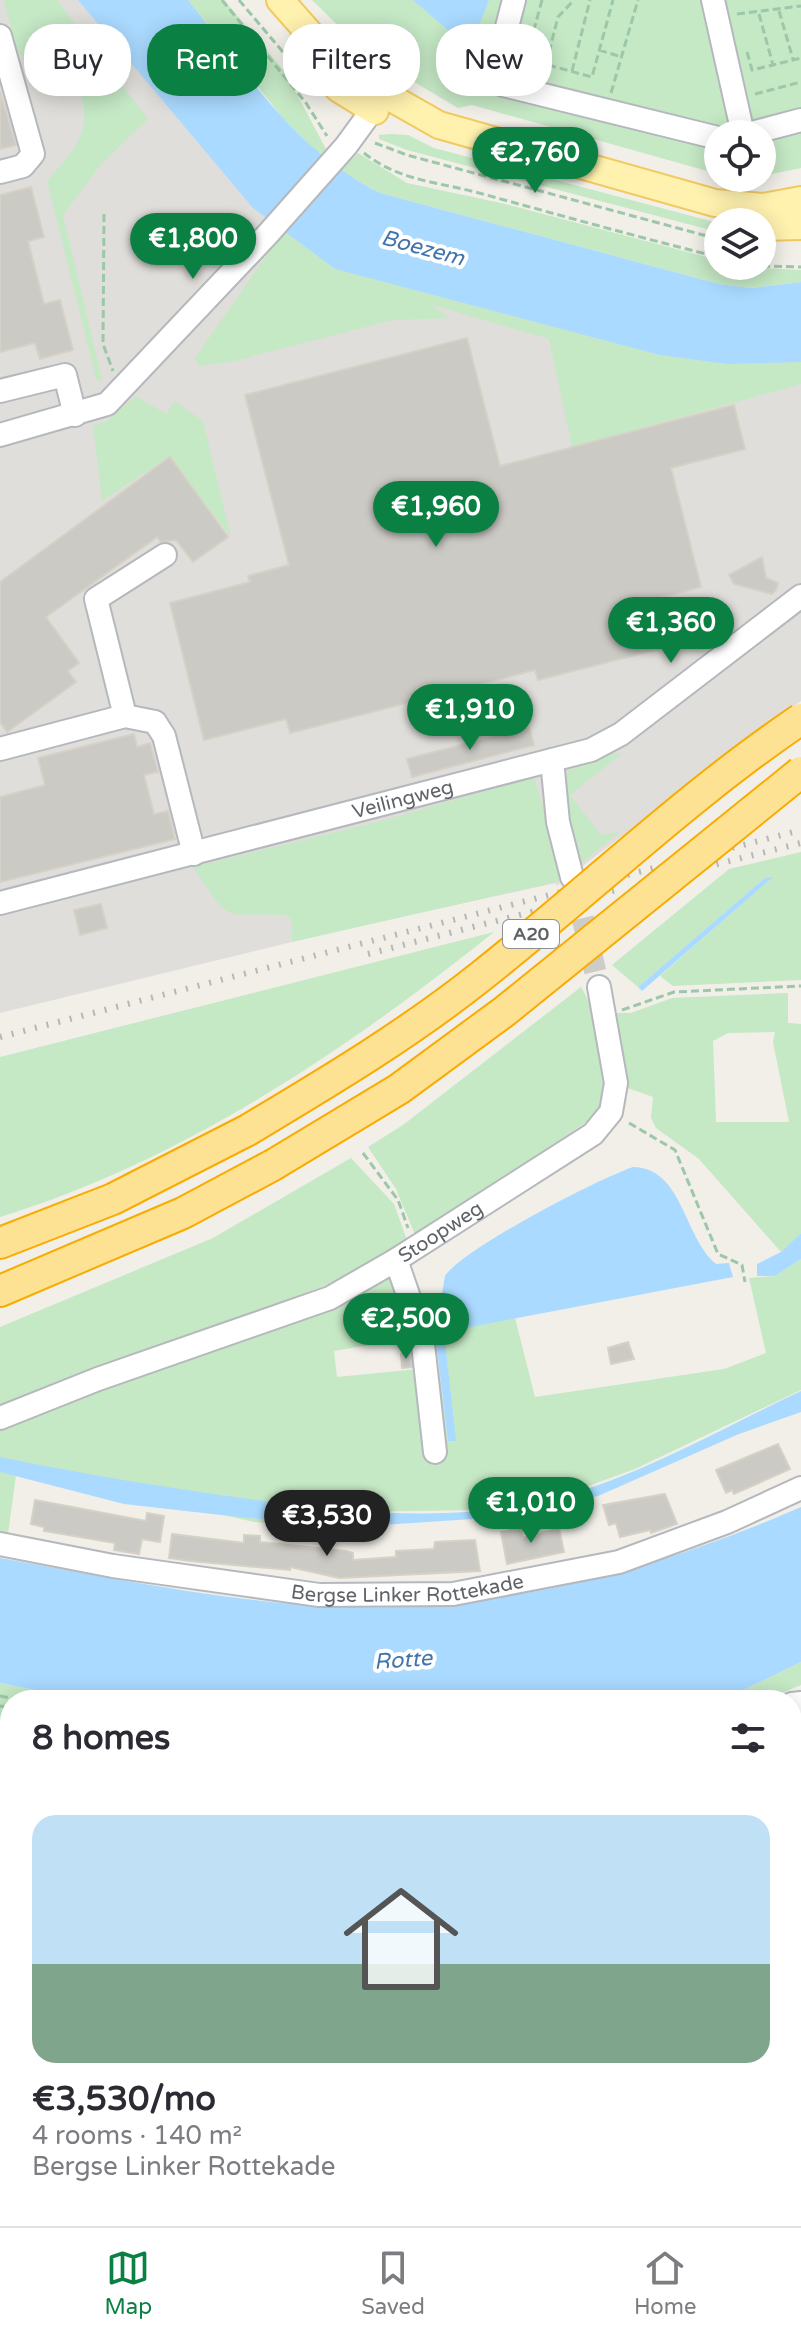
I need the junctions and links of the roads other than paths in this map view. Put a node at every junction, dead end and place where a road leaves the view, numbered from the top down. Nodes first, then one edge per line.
1 (259, 0) edge
2 (280, 0) edge
3 (514, 0) edge
4 (713, 7) edge
5 (0, 36) edge
6 (378, 102) junction
7 (742, 120) edge
8 (801, 120) edge
9 (776, 126) edge
10 (704, 135) edge
11 (0, 172) edge
12 (801, 200) edge
13 (704, 214) edge
14 (801, 226) edge
15 (776, 227) edge
16 (0, 391) edge
17 (75, 415) junction
18 (0, 435) edge
19 (165, 555) dead end
20 (797, 608) edge
21 (125, 716) junction
22 (801, 719) edge
23 (0, 749) edge
24 (552, 760) junction
25 (801, 772) edge
26 (194, 854) junction
27 (572, 877) tunnel mouth
28 (0, 903) edge
29 (601, 995) tunnel mouth
30 (0, 1243) edge
31 (406, 1254) junction
32 (0, 1291) edge
33 (0, 1418) edge
34 (435, 1452) dead end
35 (801, 1488) edge
36 (0, 1544) edge

1 - 6 main road
2 - 6 main road
3 - 10 street
4 - 7 street
5 - 11 street
6 - 12 main road
6 - 13 main road
6 - 17 street
8 - 9 street
14 - 15 main road
16 - 17 street
17 - 18 street
19 - 21 street
20 - 24 street, Veilingweg
21 - 23 street
21 - 26 street
22 - 30 highway, A20, bridge
24 - 26 street, Veilingweg
24 - 27 street
25 - 32 highway, A20, bridge
26 - 28 street, Veilingweg
29 - 31 street, Stoopweg
31 - 33 street, Stoopweg
31 - 34 street
35 - 36 street, Bergse Linker Rottekade

